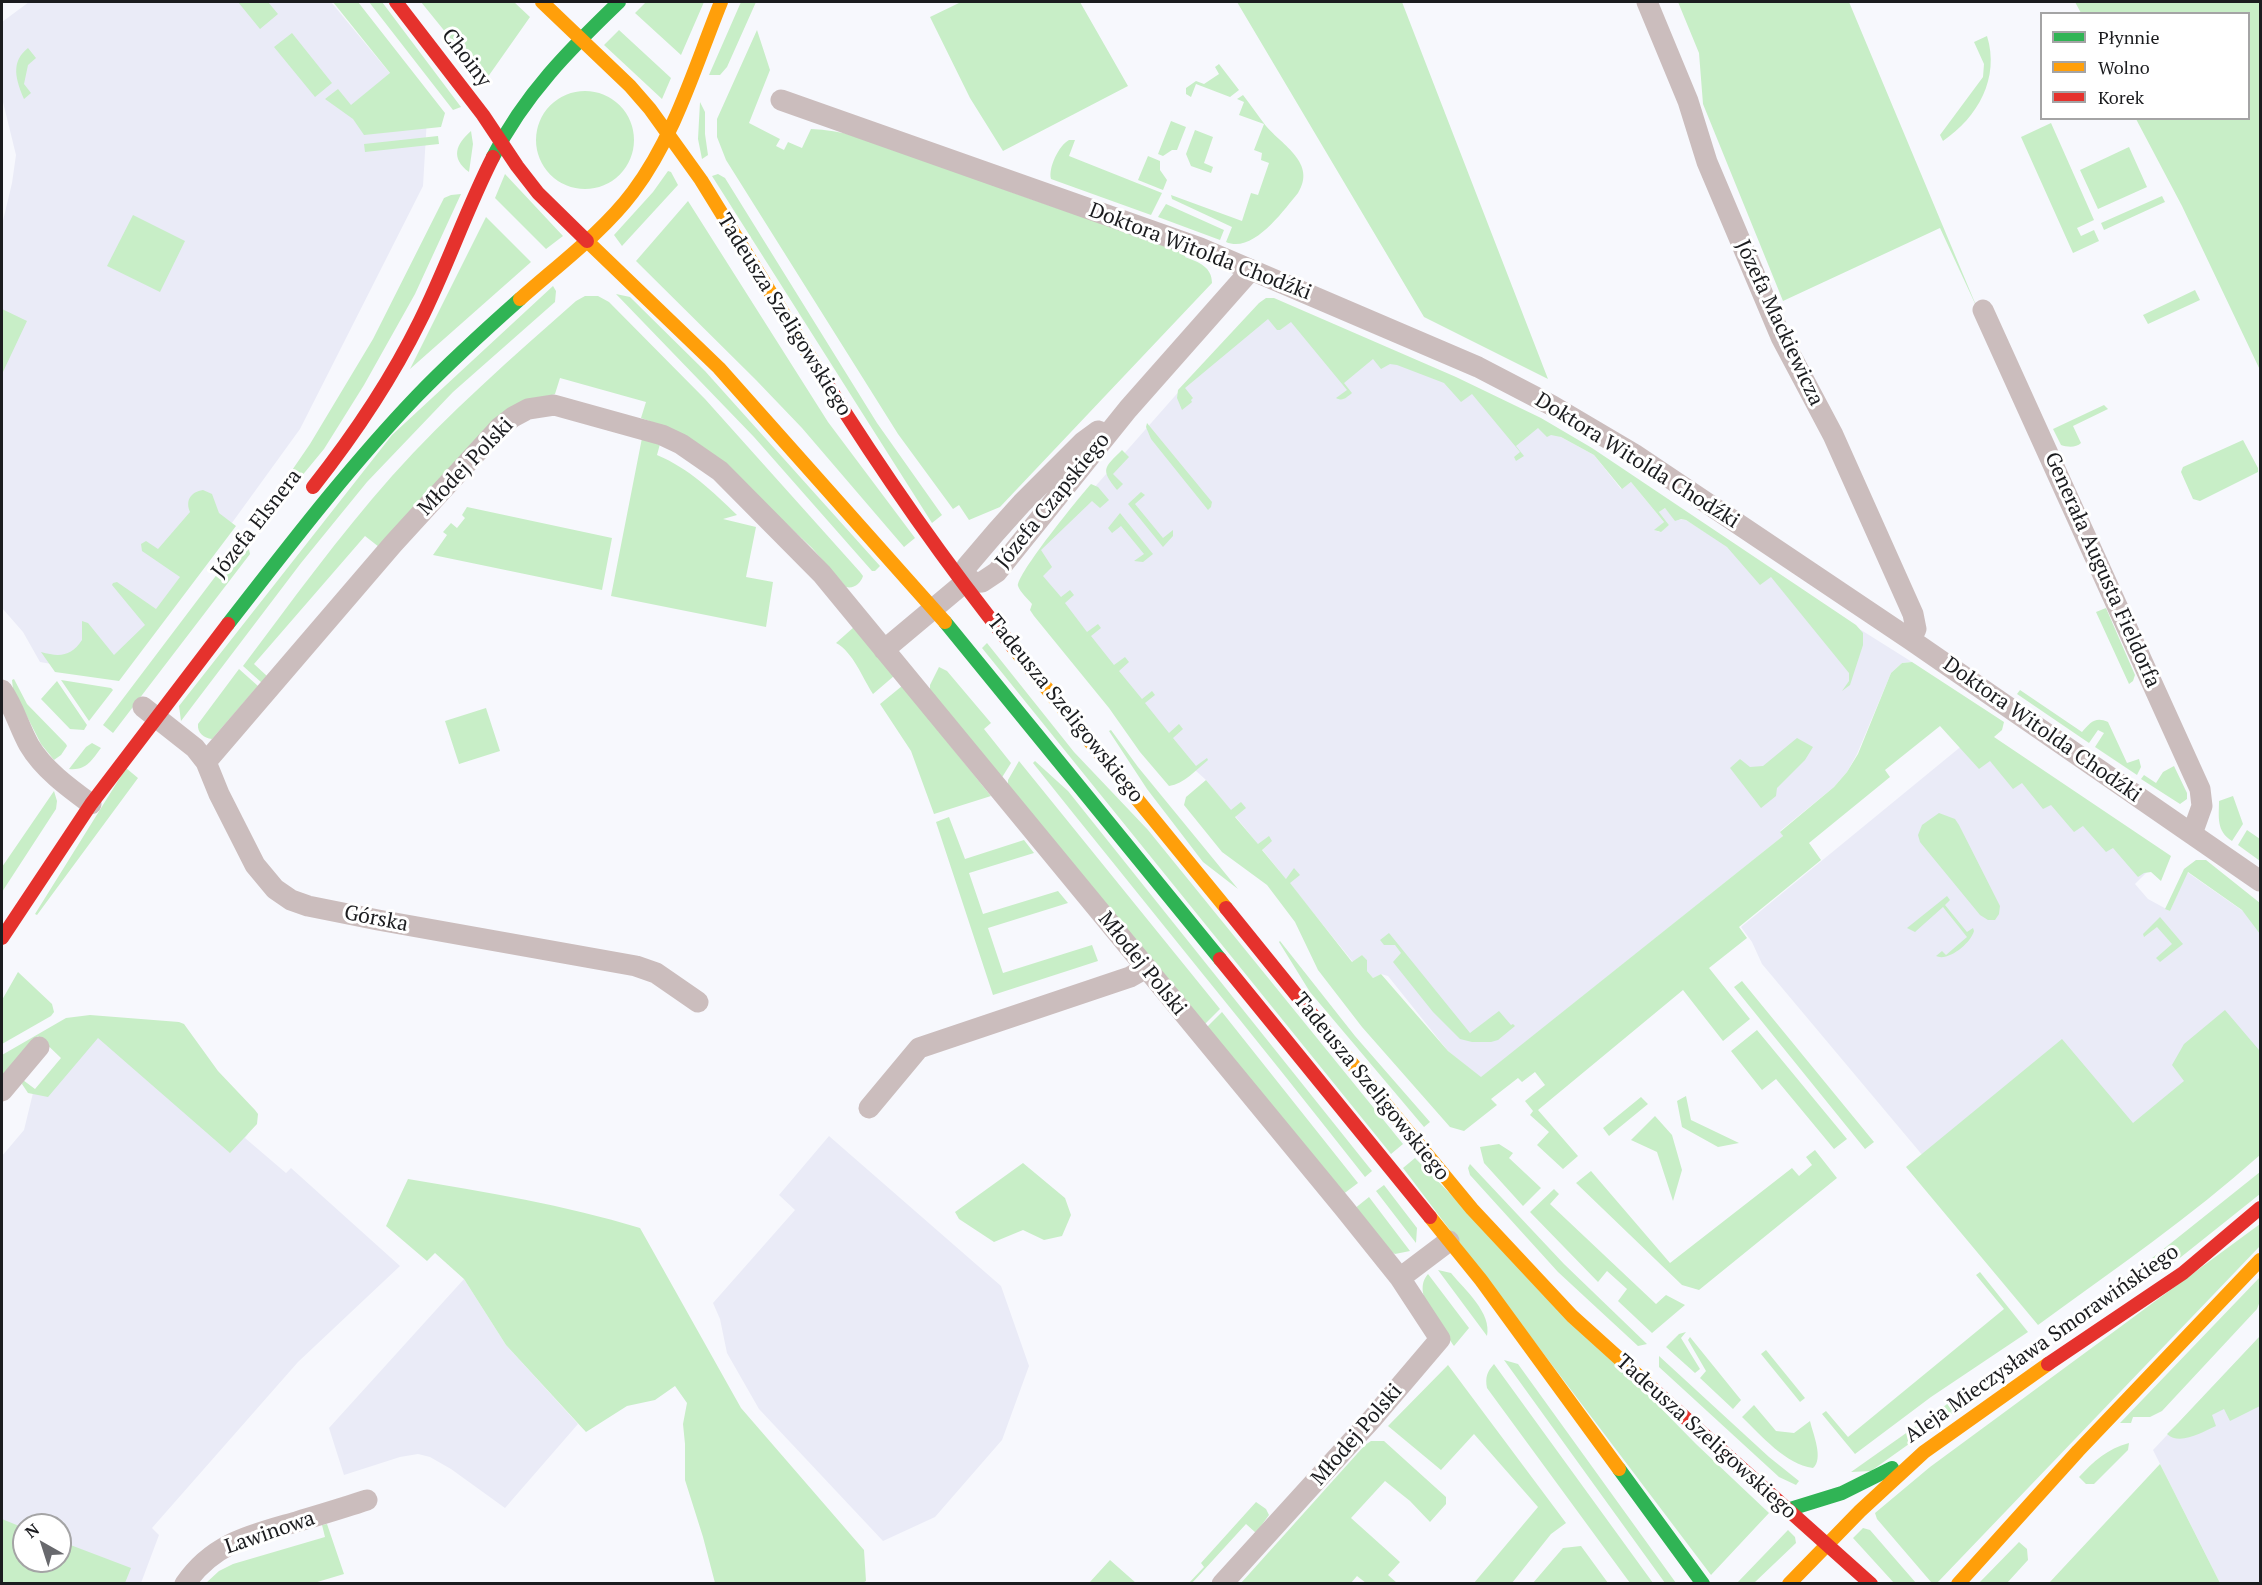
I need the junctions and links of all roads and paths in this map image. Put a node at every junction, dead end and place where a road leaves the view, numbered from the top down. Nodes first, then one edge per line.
1 (396, 2) edge
2 (542, 2) edge
3 (619, 2) edge
4 (722, 2) edge
5 (1647, 2) edge
6 (581, 38) junction
7 (781, 100) dead end
8 (668, 134) junction
9 (501, 142) junction
10 (586, 241) junction
11 (1250, 271) junction
12 (1983, 310) dead end
13 (305, 497) dead end
14 (963, 584) junction
15 (933, 609) junction
16 (1911, 640) junction
17 (884, 650) junction
18 (2, 690) edge
19 (146, 710) junction
20 (206, 762) junction
21 (80, 796) junction
22 (2192, 834) junction
23 (2260, 881) edge
24 (2, 938) edge
25 (1146, 968) junction
26 (698, 1002) dead end
27 (39, 1047) dead end
28 (2, 1091) edge
29 (869, 1108) dead end
30 (2260, 1208) edge
31 (1449, 1241) junction
32 (2260, 1260) edge
33 (1400, 1278) junction
34 (1924, 1452) junction
35 (367, 1500) dead end
36 (1787, 1510) junction
37 (1827, 1545) junction
38 (185, 1584) edge
39 (1222, 1584) edge
40 (1703, 1584) edge
41 (1789, 1584) edge
42 (1871, 1584) edge
43 (1958, 1584) edge

1 - 9 street, Choiny
2 - 6 street
3 - 6 street, Józefa Elsnera
4 - 8 street, Józefa Elsnera
5 - 16 street, Józefa Mackiewicza
6 - 8 street, Tadeusza Szeligowskiego
6 - 9 street, Józefa Elsnera
7 - 11 street, Doktora Witolda Chodźki
8 - 10 street, Józefa Elsnera
8 - 14 street, Tadeusza Szeligowskiego
9 - 10 street, Choiny
9 - 13 street, Józefa Elsnera
10 - 15 street, Tadeusza Szeligowskiego
10 - 19 street, Józefa Elsnera
11 - 14 street, Józefa Czapskiego
11 - 16 street, Doktora Witolda Chodźki
12 - 22 street, Generała Augusta Fieldorfa
14 - 15 street
14 - 36 street, Tadeusza Szeligowskiego
15 - 17 street
15 - 31 street, Tadeusza Szeligowskiego
16 - 22 street, Doktora Witolda Chodźki
17 - 20 street, Młodej Polski
17 - 25 street, Młodej Polski
18 - 21 street
19 - 20 street, Górska
19 - 21 street, Józefa Elsnera
20 - 26 street, Górska
21 - 24 street, Józefa Elsnera
22 - 23 street, Doktora Witolda Chodźki
25 - 29 street
25 - 33 street, Młodej Polski
27 - 28 street
30 - 34 street, Aleja Mieczysława Smorawińskiego
31 - 33 street
31 - 40 street, Tadeusza Szeligowskiego
32 - 43 street
33 - 39 street, Młodej Polski
34 - 36 street
34 - 37 street, Aleja Mieczysława Smorawińskiego
35 - 38 street, Lawinowa
36 - 37 street, Tadeusza Szeligowskiego
37 - 41 street, Aleja Mieczysława Smorawińskiego
37 - 42 street, Tadeusza Szeligowskiego

